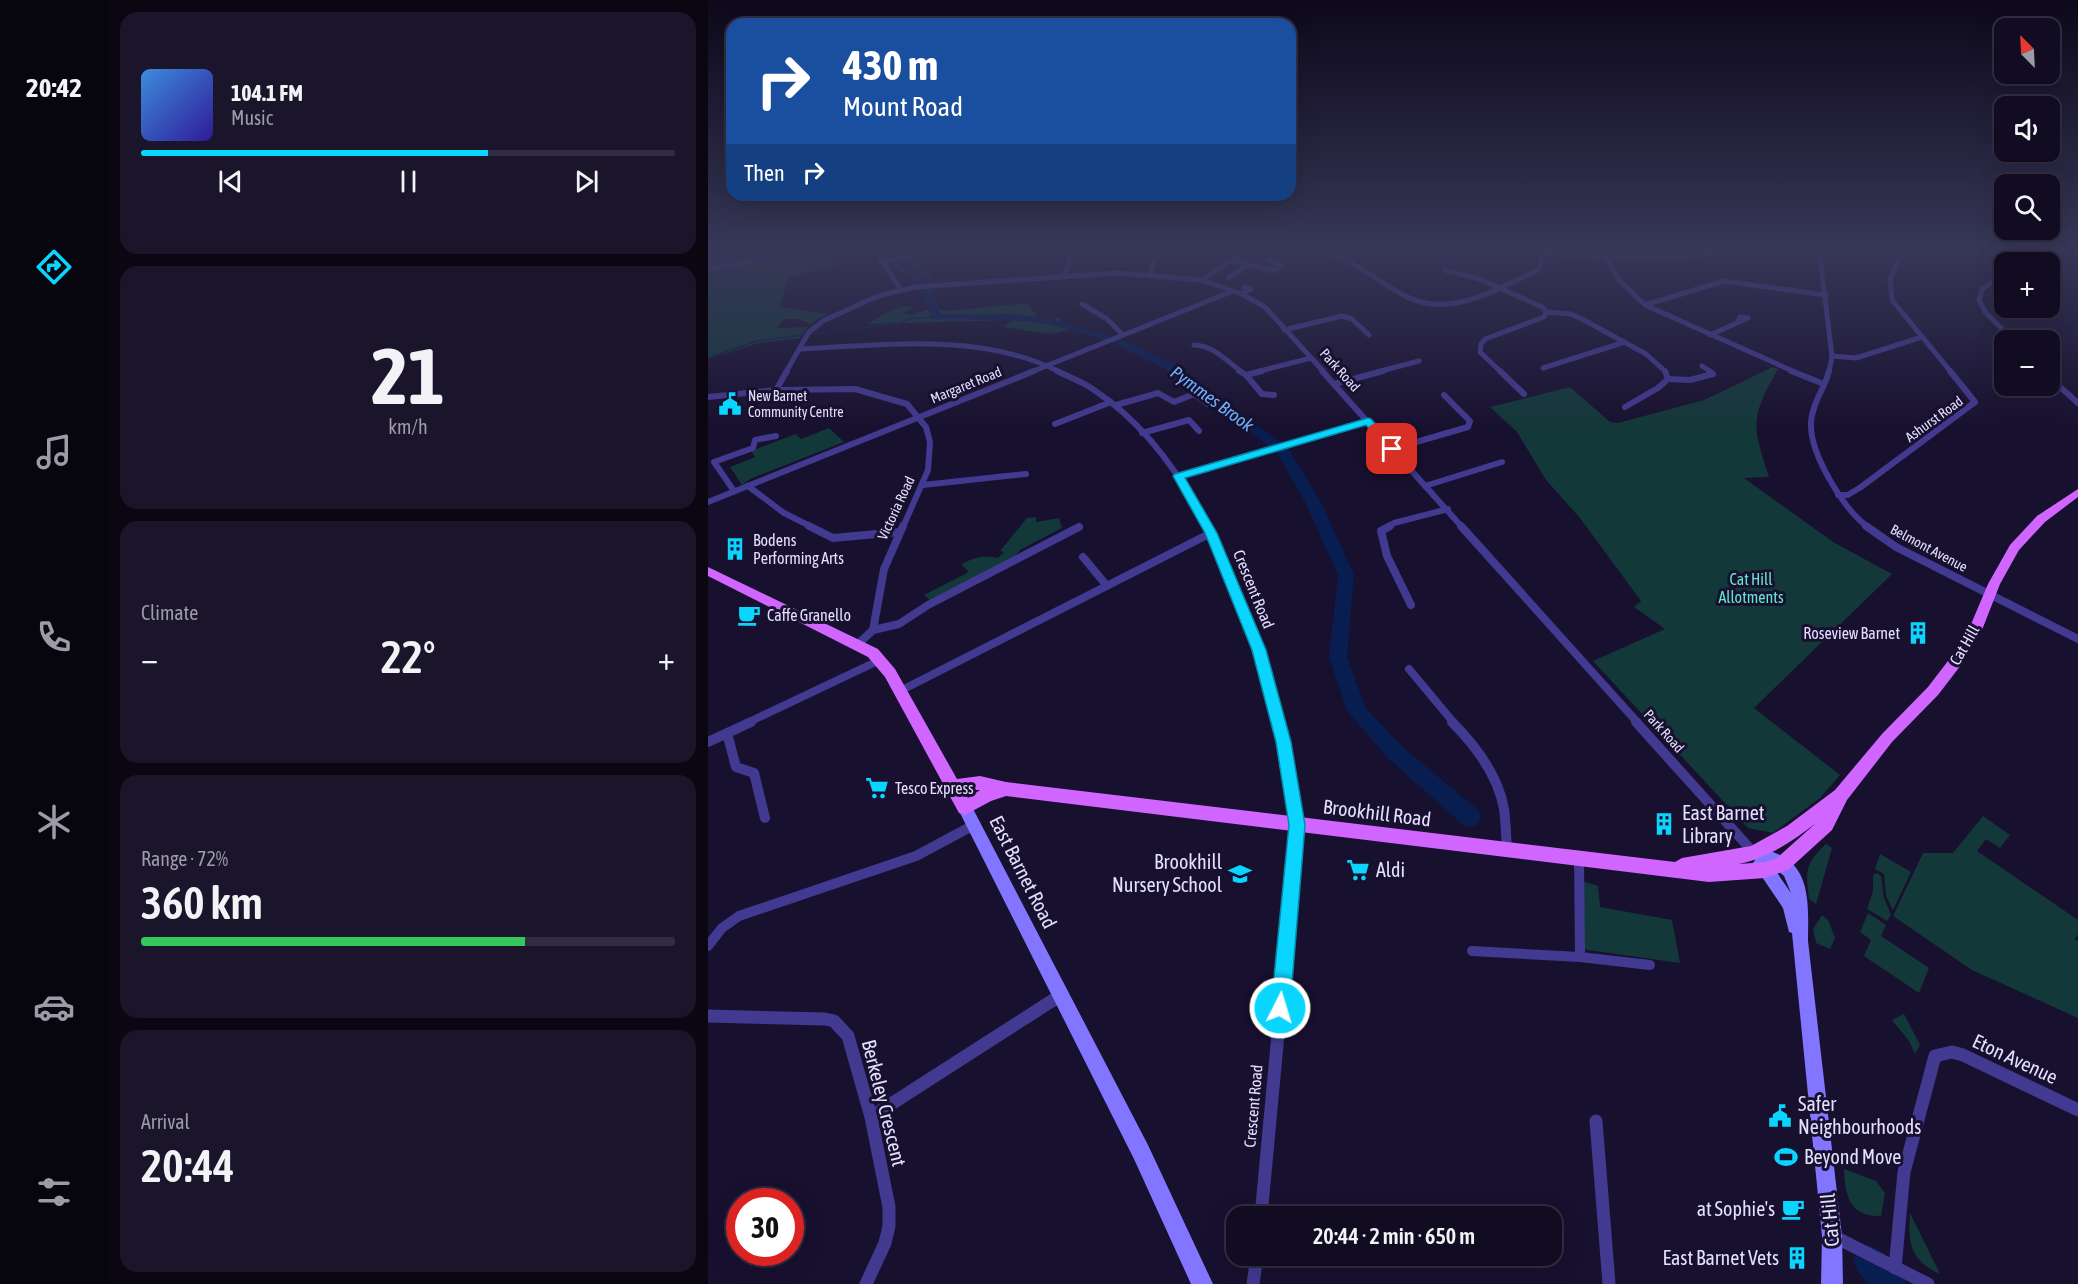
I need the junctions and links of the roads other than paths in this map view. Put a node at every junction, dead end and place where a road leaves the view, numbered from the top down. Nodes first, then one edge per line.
1 (848, 309) edge
2 (1090, 309) edge
3 (1189, 309) edge
4 (1266, 309) edge
5 (1544, 309) edge
6 (1653, 309) edge
7 (1827, 309) edge
8 (1899, 309) edge
9 (1984, 309) edge
10 (1546, 312) junction
11 (1737, 321) dead end
12 (1284, 330) junction
13 (2003, 330) edge
14 (1369, 335) dead end
15 (1710, 335) junction
16 (1120, 337) junction
17 (1922, 337) junction
18 (1625, 342) junction
19 (1194, 345) dead end
20 (799, 349) junction
21 (1832, 356) junction
22 (1311, 358) junction
23 (1419, 361) dead end
24 (1047, 366) junction
25 (1702, 366) dead end
26 (1543, 368) dead end
27 (1246, 375) junction
28 (1668, 379) junction
29 (1335, 384) junction
30 (1824, 384) junction
31 (2060, 387) edge
32 (776, 390) junction
33 (1524, 394) dead end
34 (1274, 395) dead end
35 (1444, 395) dead end
36 (708, 397) edge
37 (2078, 403) edge
38 (1114, 404) junction
39 (1208, 404) dead end
40 (1625, 407) dead end
41 (920, 417) junction
42 (1368, 422) junction
43 (1055, 424) dead end
44 (1199, 430) dead end
45 (1142, 433) junction
46 (776, 435) dead end
47 (1287, 445) joint
48 (1392, 449) junction
49 (1502, 462) dead end
50 (1026, 474) dead end
51 (1179, 476) junction
52 (923, 485) junction
53 (748, 486) junction
54 (1425, 486) junction
55 (734, 491) junction
56 (2078, 492) edge
57 (1838, 495) junction
58 (708, 501) edge
59 (1448, 509) junction
60 (1079, 527) dead end
61 (899, 532) junction
62 (1211, 533) junction
63 (1083, 556) dead end
64 (708, 571) edge
65 (1107, 586) junction
66 (1990, 594) junction
67 (1411, 605) dead end
68 (873, 630) junction
69 (2078, 639) edge
70 (857, 645) junction
71 (880, 660) junction
72 (1409, 669) dead end
73 (900, 691) junction
74 (727, 733) junction
75 (708, 742) edge
76 (954, 788) junction
77 (1006, 789) junction
78 (1841, 795) junction
79 (965, 808) junction
80 (765, 818) dead end
81 (974, 825) junction
82 (1297, 825) junction
83 (1507, 850) junction
84 (1754, 853) junction
85 (1579, 859) junction
86 (1774, 867) junction
87 (1672, 868) junction
88 (708, 946) edge
89 (1472, 951) dead end
90 (1580, 957) junction
91 (1650, 964) dead end
92 (1061, 995) junction
93 (708, 1016) edge
94 (2078, 1110) edge
95 (871, 1117) junction
96 (1596, 1120) dead end
97 (1262, 1206) edge
98 (1832, 1236) junction
99 (1878, 1259) joint
100 (1255, 1266) edge
101 (1895, 1268) junction
102 (866, 1284) edge
103 (1202, 1284) edge
104 (1252, 1284) edge
105 (1609, 1284) edge
106 (1832, 1284) edge
107 (1928, 1284) edge

1 - 20 street, Park Road
2 - 16 street
3 - 16 street, Margaret Road
4 - 12 street, Park Road
5 - 10 street
6 - 15 street
7 - 21 street, Belmont Avenue
8 - 17 street, Ashurst Road
9 - 13 street
10 - 18 street
10 - 33 street
11 - 15 street
12 - 14 street
12 - 22 street, Park Road
15 - 30 street
16 - 24 street, Margaret Road
17 - 21 street
17 - 57 street, Ashurst Road
18 - 26 street
18 - 28 street
19 - 27 street
20 - 24 street, Crescent Road
20 - 32 street, Park Road
21 - 30 street, Belmont Avenue
22 - 27 street
22 - 29 street, Park Road
23 - 29 street
24 - 38 street, Crescent Road
24 - 41 street, Margaret Road
25 - 28 street
27 - 34 street
28 - 40 street
29 - 42 street, Park Road
30 - 57 street, Belmont Avenue
31 - 37 street
32 - 36 street
32 - 41 street
35 - 48 street
38 - 39 street
38 - 43 street
38 - 45 street, Crescent Road
41 - 52 street, Victoria Road
41 - 53 street, Margaret Road
42 - 47 street
42 - 48 street, Park Road
44 - 45 street
45 - 51 street, Crescent Road
46 - 55 street
47 - 51 street
48 - 54 street, Park Road
49 - 54 street
50 - 52 street
51 - 62 street, Crescent Road
52 - 61 street, Victoria Road
53 - 55 street, Margaret Road
53 - 61 street
54 - 59 street, Park Road
55 - 58 street, Margaret Road
56 - 66 main road, Cat Hill
57 - 66 street, Belmont Avenue
59 - 67 street
59 - 84 street, Park Road
60 - 68 street
61 - 68 street, Victoria Road
62 - 65 street
62 - 82 street, Crescent Road
63 - 65 street
64 - 70 main road, East Barnet Road
65 - 73 street
66 - 69 street, Belmont Avenue
66 - 78 main road, Cat Hill
68 - 70 street
70 - 71 main road, East Barnet Road
71 - 73 main road, East Barnet Road
71 - 74 street
72 - 83 street
73 - 76 main road, East Barnet Road
74 - 75 street
74 - 80 street
76 - 77 main road, Brookhill Road
76 - 79 main road, East Barnet Road
77 - 79 main road, Brookhill Road
77 - 82 main road, Brookhill Road
78 - 84 main road, Cat Hill
78 - 86 main road, Cat Hill
79 - 81 street, East Barnet Road
81 - 88 street
81 - 92 street, East Barnet Road
82 - 83 main road, Brookhill Road
82 - 97 street, Crescent Road
83 - 85 main road, Brookhill Road
84 - 86 street, Cat Hill
84 - 87 main road, Brookhill Road
85 - 87 main road, Brookhill Road
85 - 90 street
86 - 87 main road, Brookhill Road
86 - 98 street, Cat Hill
89 - 90 street
90 - 91 street
92 - 95 street
92 - 103 street, East Barnet Road
93 - 95 street, Berkeley Crescent
94 - 101 street, Eton Avenue
95 - 102 street, Berkeley Crescent
96 - 105 street
98 - 99 street
98 - 106 street, Cat Hill
99 - 101 street
100 - 104 street
101 - 107 street

